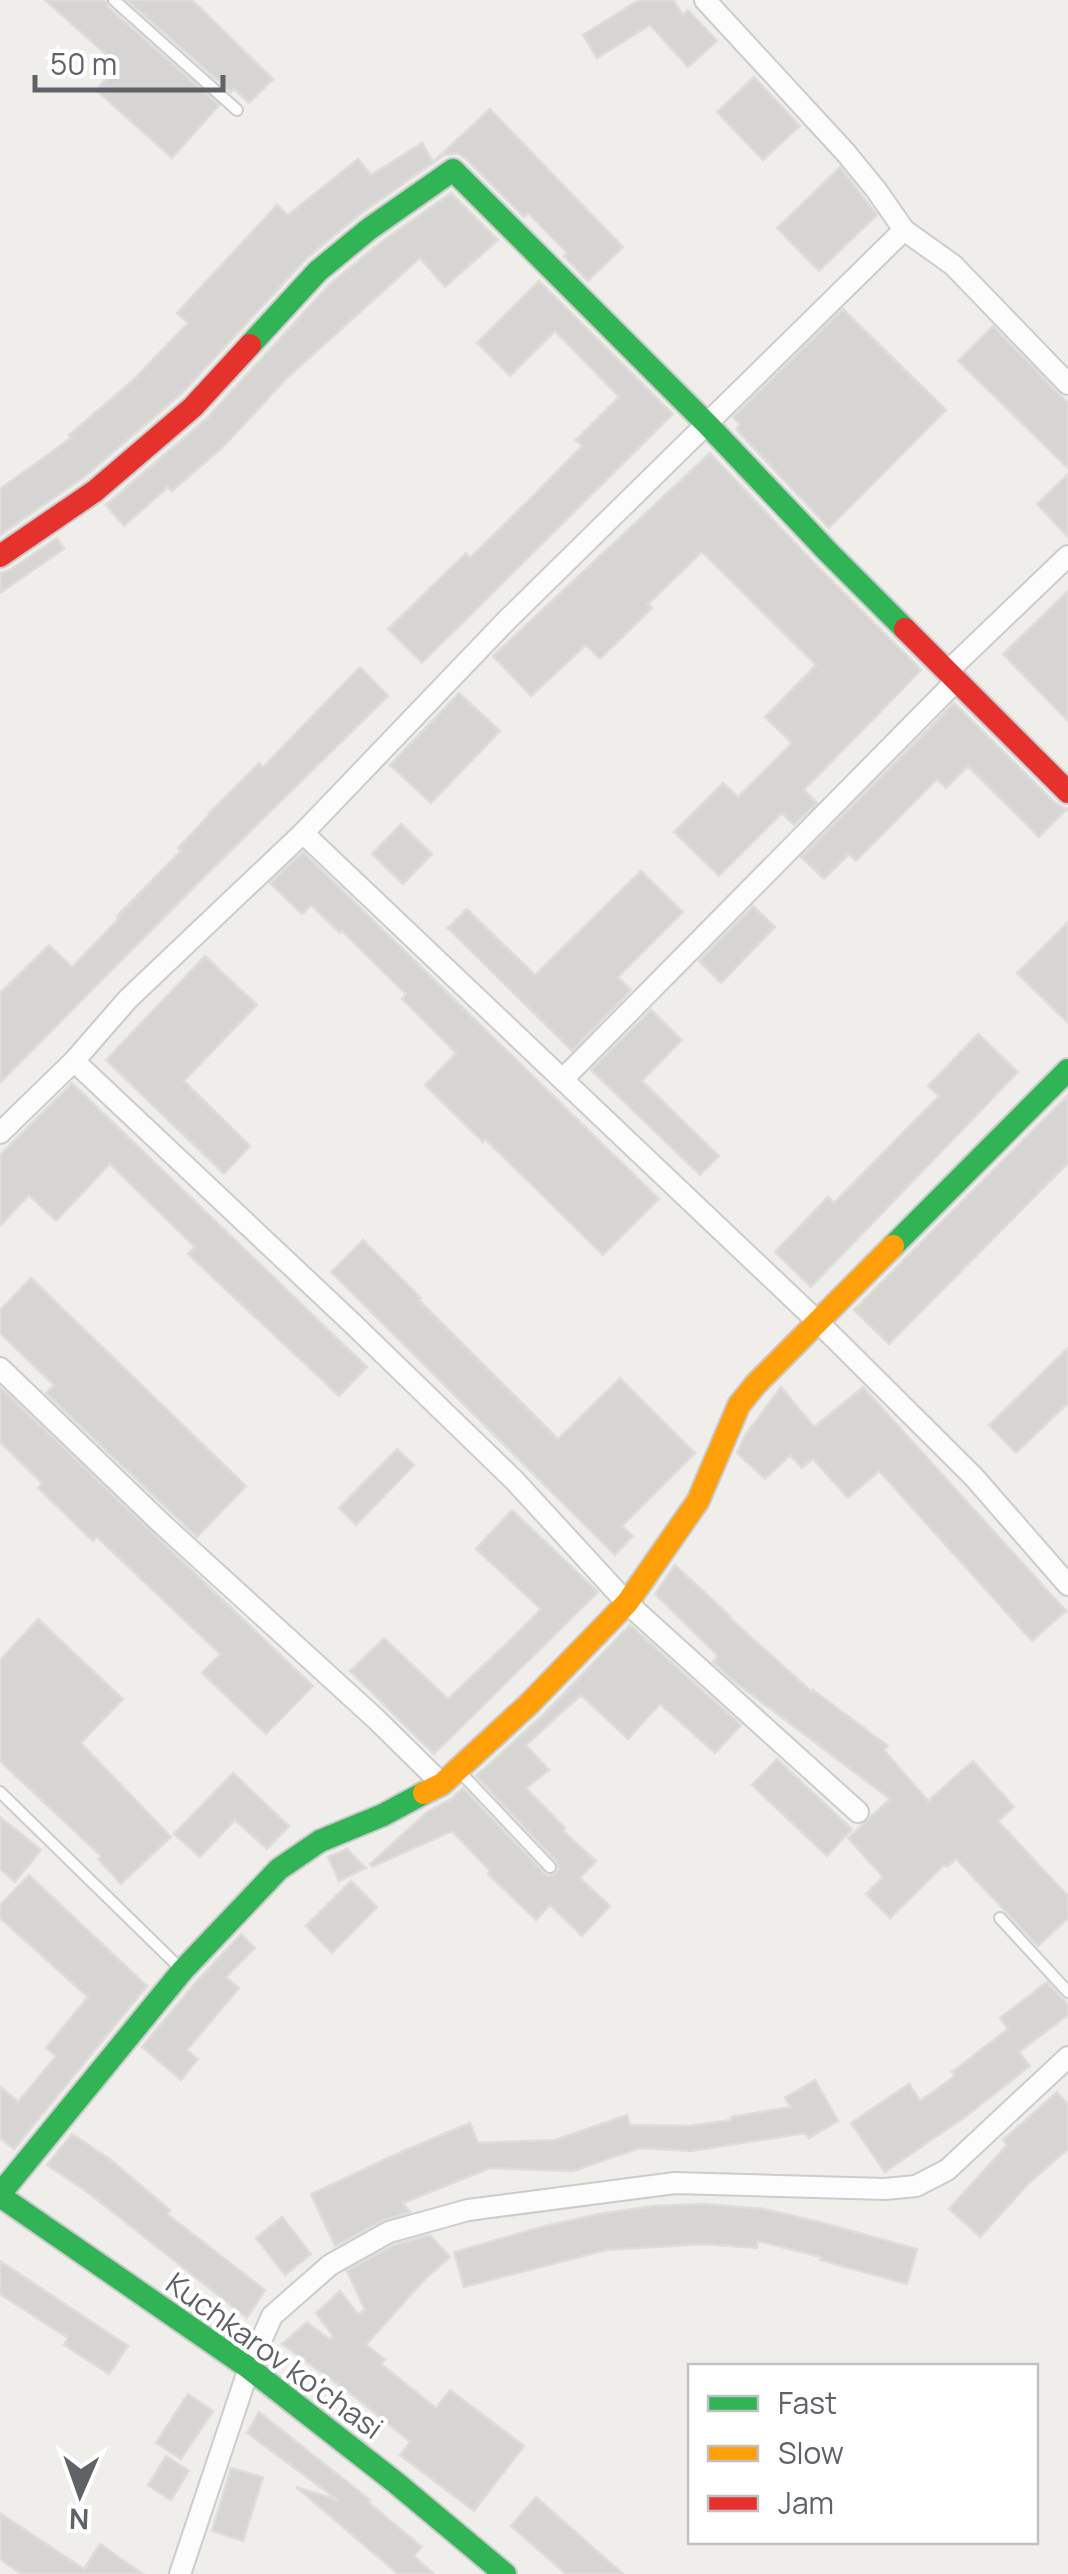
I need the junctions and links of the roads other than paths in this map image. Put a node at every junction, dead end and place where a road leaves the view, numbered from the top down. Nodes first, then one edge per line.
1 (114, 0) edge
2 (704, 0) edge
3 (237, 110) dead end
4 (904, 230) junction
5 (1068, 384) edge
6 (707, 424) junction
7 (0, 556) edge
8 (1068, 556) edge
9 (952, 676) junction
10 (1068, 792) edge
11 (303, 832) junction
12 (74, 1061) junction
13 (1068, 1070) edge
14 (562, 1080) junction
15 (0, 1134) edge
16 (818, 1322) junction
17 (0, 1368) edge
18 (1068, 1586) edge
19 (626, 1603) junction
20 (451, 1778) junction
21 (0, 1792) edge
22 (858, 1812) dead end
23 (550, 1868) dead end
24 (1000, 1918) dead end
25 (183, 1970) junction
26 (1068, 1992) edge
27 (1067, 2060) edge
28 (0, 2195) edge
29 (250, 2368) junction
30 (180, 2574) edge
31 (505, 2574) edge

1 - 3 lane
2 - 4 street
4 - 5 street
4 - 6 street
6 - 7 street
6 - 9 street
6 - 11 street
8 - 9 street
9 - 10 street
9 - 14 street
11 - 12 street
11 - 14 street
12 - 15 street
12 - 19 street
13 - 16 street
14 - 16 street
16 - 18 street
16 - 19 street
17 - 20 street
19 - 20 street
19 - 22 street
20 - 23 lane
20 - 25 street
21 - 25 lane
24 - 26 lane
25 - 28 street
27 - 29 street
28 - 29 street, Kuchkarov ko'chasi
29 - 30 street
29 - 31 street, Kuchkarov ko'chasi

